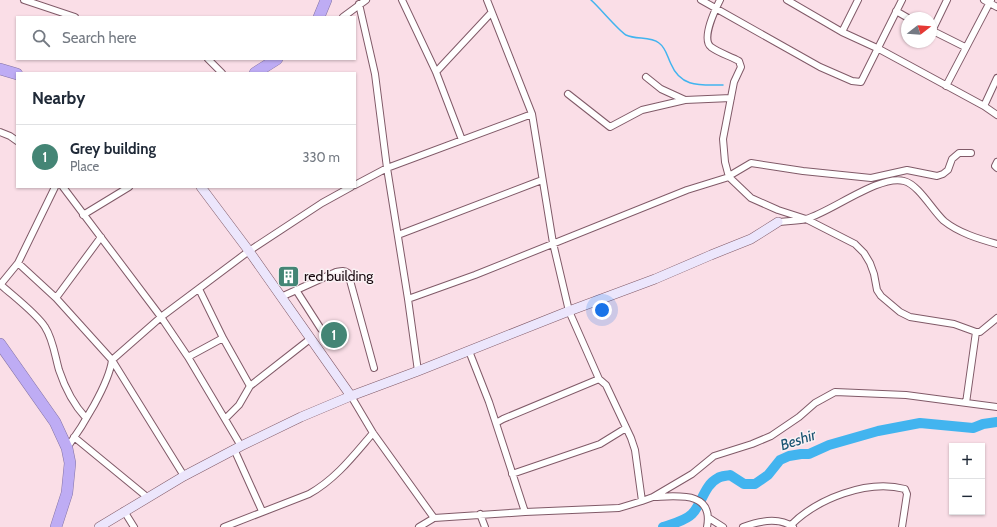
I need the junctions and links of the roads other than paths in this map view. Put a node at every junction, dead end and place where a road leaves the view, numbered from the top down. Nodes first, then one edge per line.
1 (24, 0) edge
2 (326, 0) edge
3 (366, 0) edge
4 (402, 0) edge
5 (487, 0) edge
6 (701, 0) edge
7 (720, 0) edge
8 (787, 0) edge
9 (858, 0) edge
10 (902, 0) edge
11 (947, 0) edge
12 (988, 1) edge
13 (359, 4) junction
14 (997, 7) edge
15 (716, 8) junction
16 (896, 12) junction
17 (491, 13) junction
18 (901, 14) edge
19 (72, 16) edge
20 (319, 16) edge
21 (344, 16) edge
22 (937, 19) edge
23 (842, 32) junction
24 (937, 33) edge
25 (965, 47) junction
26 (878, 49) junction
27 (209, 60) edge
28 (274, 60) edge
29 (0, 68) edge
30 (221, 72) edge
31 (256, 72) edge
32 (436, 72) junction
33 (16, 74) edge
34 (646, 77) dead end
35 (997, 78) edge
36 (946, 86) junction
37 (568, 94) dead end
38 (731, 98) junction
39 (685, 100) junction
40 (984, 106) junction
41 (532, 114) junction
42 (997, 115) edge
43 (0, 132) edge
44 (16, 140) edge
45 (462, 140) junction
46 (971, 153) dead end
47 (997, 162) edge
48 (387, 168) junction
49 (997, 168) edge
50 (729, 176) junction
51 (542, 180) junction
52 (356, 184) edge
53 (55, 188) edge
54 (64, 188) edge
55 (127, 188) edge
56 (202, 188) edge
57 (349, 188) edge
58 (83, 214) junction
59 (806, 219) junction
60 (778, 222) joint
61 (398, 235) junction
62 (101, 237) junction
63 (553, 243) junction
64 (997, 244) edge
65 (249, 251) junction
66 (18, 263) junction
67 (0, 285) edge
68 (199, 289) junction
69 (296, 290) junction
70 (281, 297) junction
71 (56, 298) junction
72 (408, 299) junction
73 (569, 311) junction
74 (161, 317) junction
75 (997, 318) edge
76 (321, 329) dead end
77 (976, 332) junction
78 (223, 338) junction
79 (310, 340) junction
80 (0, 344) edge
81 (468, 351) junction
82 (188, 357) junction
83 (112, 360) junction
84 (374, 368) dead end
85 (418, 371) junction
86 (599, 379) junction
87 (250, 386) junction
88 (351, 396) junction
89 (966, 403) junction
90 (997, 407) edge
91 (86, 418) junction
92 (225, 419) junction
93 (496, 423) junction
94 (626, 428) junction
95 (373, 432) junction
96 (74, 438) junction
97 (67, 448) junction
98 (237, 448) junction
99 (512, 474) junction
100 (184, 476) junction
101 (147, 497) junction
102 (653, 497) junction
103 (642, 501) junction
104 (124, 511) junction
105 (262, 511) junction
106 (525, 512) junction
107 (480, 514) junction
108 (434, 518) junction
109 (709, 518) junction
110 (792, 526) edge
111 (56, 527) edge
112 (99, 527) edge
113 (134, 527) edge
114 (224, 527) edge
115 (419, 527) edge
116 (485, 527) edge
117 (707, 527) edge
118 (723, 527) edge
119 (743, 527) edge
120 (902, 527) edge

1 - 19 street
2 - 20 highway
3 - 13 street
4 - 32 street
5 - 17 street
6 - 15 street
7 - 15 street
8 - 23 street
9 - 23 street
10 - 16 street
11 - 22 street
12 - 14 street
12 - 25 street
13 - 21 street
13 - 48 street
15 - 26 street
15 - 38 street
16 - 18 street
16 - 26 street
17 - 32 street
17 - 41 street
23 - 26 street
24 - 25 street
25 - 36 street
26 - 36 street
27 - 30 street
28 - 31 highway
29 - 33 highway
32 - 45 street
34 - 39 street
35 - 40 street
36 - 40 street
37 - 39 street
38 - 39 street
38 - 50 street
40 - 42 street
41 - 45 street
41 - 51 street
43 - 44 street
45 - 48 street
46 - 50 street
47 - 49 street
48 - 52 street
48 - 61 street
50 - 59 street
50 - 63 street
51 - 61 street
51 - 63 street
53 - 66 street
54 - 58 street
55 - 58 street
56 - 65 main road
57 - 65 street
58 - 62 street
59 - 60 street
59 - 64 street
59 - 77 street
60 - 73 main road
61 - 72 street
62 - 71 street
62 - 74 street
63 - 72 street
63 - 73 street
65 - 68 street
65 - 70 main road
66 - 67 street
66 - 71 street
67 - 91 street
68 - 74 street
68 - 78 street
69 - 70 street
69 - 76 street
69 - 84 street
70 - 79 main road
71 - 83 street
72 - 85 street
73 - 81 main road
73 - 86 street
74 - 82 street
74 - 83 street
75 - 77 street
77 - 89 street
78 - 82 street
78 - 87 street
79 - 87 street
79 - 88 main road
80 - 97 highway
81 - 85 main road
81 - 93 street
82 - 92 street
83 - 91 street
83 - 100 street
85 - 88 main road
86 - 93 street
86 - 94 street
87 - 92 street
88 - 95 street
88 - 98 main road
89 - 90 street
89 - 102 street
91 - 96 street
92 - 98 street
93 - 99 street
94 - 99 street
94 - 103 street
95 - 105 street
95 - 108 street
96 - 97 street
96 - 101 street
97 - 111 highway
98 - 100 main road
98 - 105 street
99 - 106 street
100 - 101 main road
101 - 104 main road
102 - 103 street
102 - 109 street
103 - 106 street
104 - 112 main road
104 - 113 street
105 - 114 street
106 - 107 street
107 - 108 street
107 - 116 street
108 - 115 street
109 - 117 street
109 - 118 street
110 - 119 street
110 - 120 street

